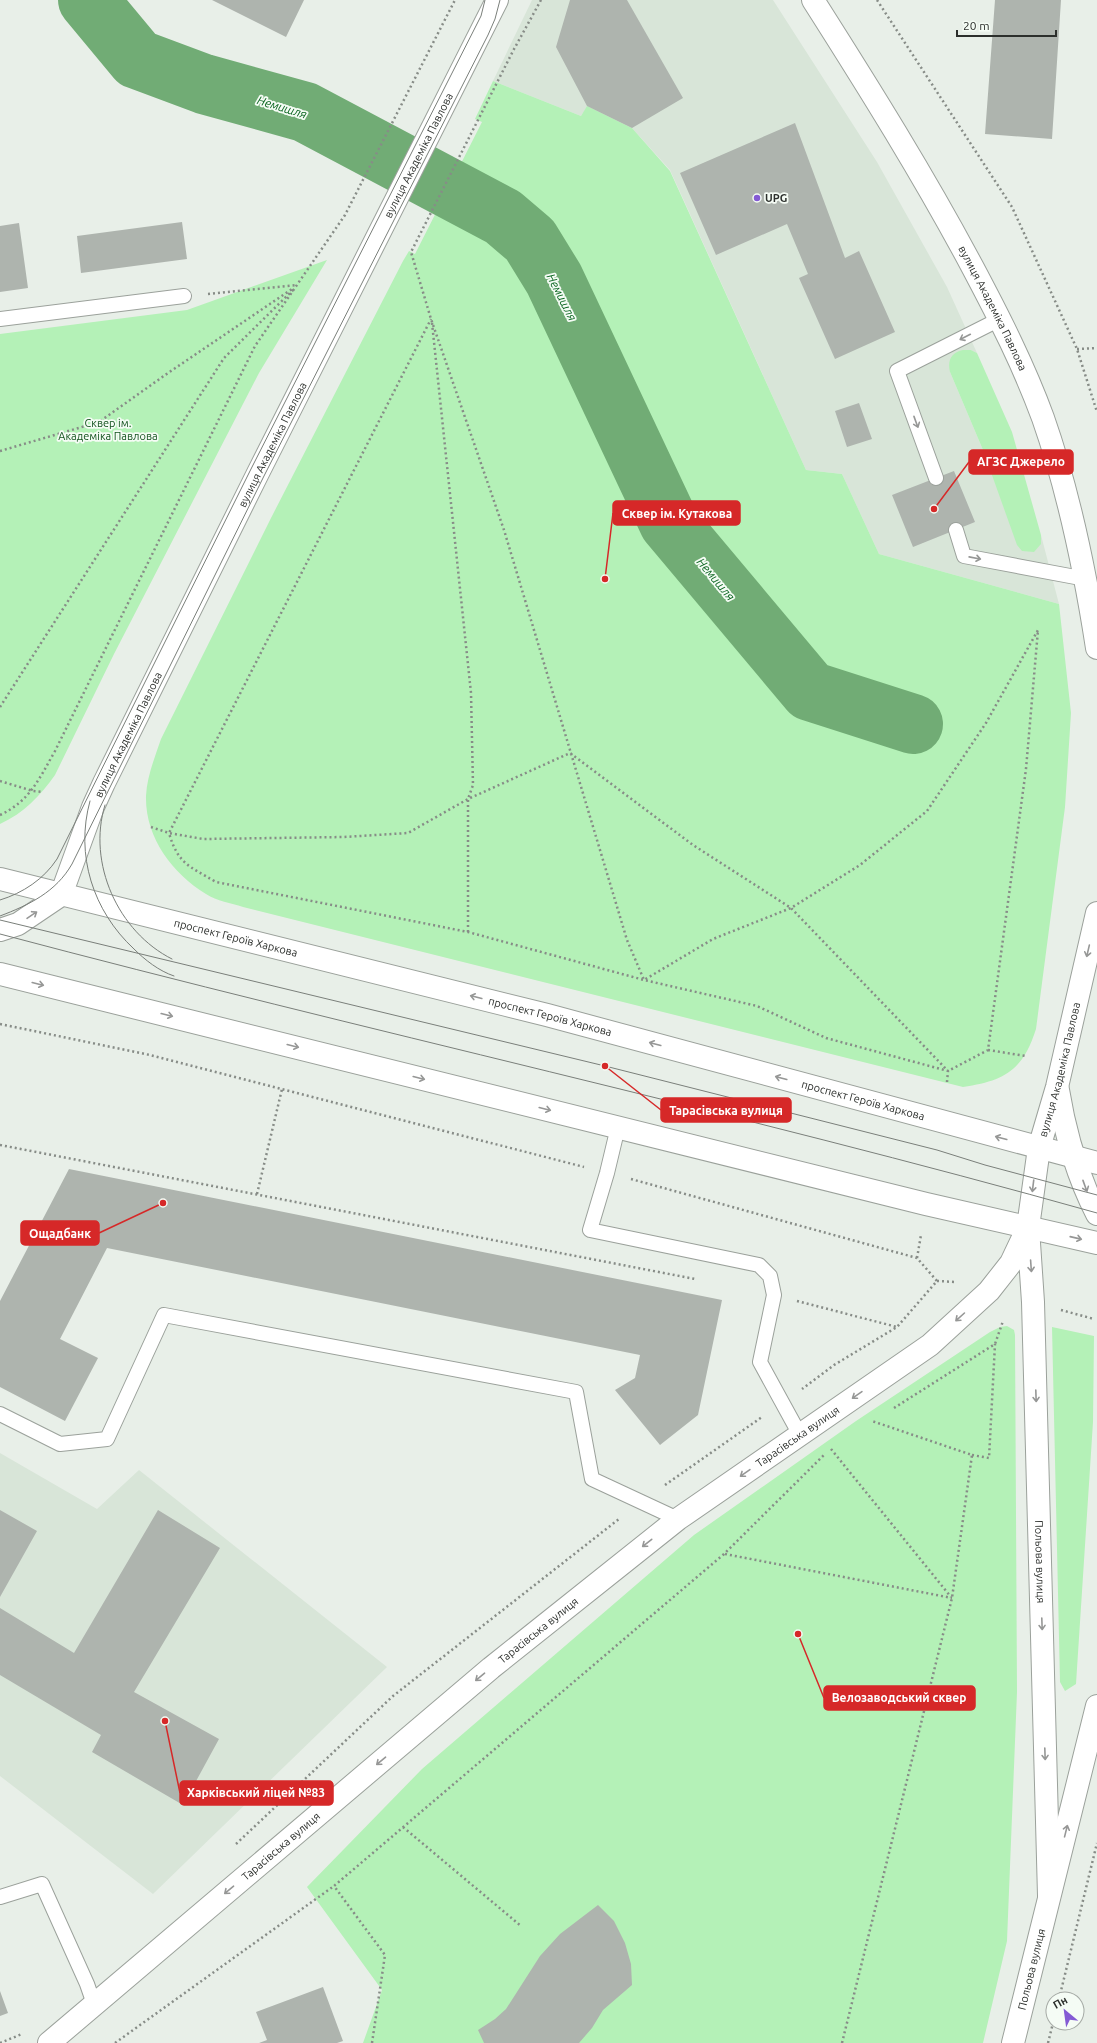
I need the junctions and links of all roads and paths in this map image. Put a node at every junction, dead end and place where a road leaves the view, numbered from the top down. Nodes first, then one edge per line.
1 (455, 0) edge
2 (497, 0) edge
3 (541, 0) edge
4 (813, 0) edge
5 (877, 0) edge
6 (298, 285) junction
7 (184, 296) joint
8 (0, 319) edge
9 (432, 319) junction
10 (1000, 319) junction
11 (1097, 348) edge
12 (1077, 349) junction
13 (1097, 412) edge
14 (0, 451) edge
15 (936, 478) dead end
16 (956, 530) dead end
17 (1086, 579) junction
18 (1097, 648) edge
19 (0, 707) edge
20 (570, 753) junction
21 (0, 781) edge
22 (33, 791) junction
23 (43, 792) dead end
24 (468, 799) junction
25 (0, 815) edge
26 (151, 827) dead end
27 (169, 833) junction
28 (0, 879) edge
29 (61, 895) junction
30 (791, 908) junction
31 (1097, 914) edge
32 (0, 930) edge
33 (468, 932) junction
34 (0, 974) edge
35 (644, 980) junction
36 (0, 1024) edge
37 (988, 1050) junction
38 (1026, 1056) dead end
39 (948, 1071) junction
40 (947, 1082) dead end
41 (1057, 1087) junction
42 (282, 1089) junction
43 (618, 1127) junction
44 (0, 1145) edge
45 (1039, 1148) junction
46 (1074, 1157) junction
47 (1097, 1163) edge
48 (607, 1173) junction
49 (257, 1194) junction
50 (1097, 1214) edge
51 (1028, 1227) junction
52 (920, 1235) dead end
53 (1097, 1243) edge
54 (917, 1258) junction
55 (696, 1279) dead end
56 (937, 1281) junction
57 (962, 1282) dead end
58 (774, 1295) junction
59 (1060, 1309) dead end
60 (1094, 1318) dead end
61 (996, 1344) dead end
62 (0, 1414) edge
63 (872, 1421) dead end
64 (800, 1435) junction
65 (972, 1455) junction
66 (678, 1519) junction
67 (724, 1554) junction
68 (952, 1598) junction
69 (1097, 1706) edge
70 (403, 1827) junction
71 (1097, 1843) edge
72 (334, 1886) junction
73 (1049, 1896) junction
74 (0, 1898) edge
75 (521, 1926) dead end
76 (1061, 1991) edge
77 (94, 2004) junction
78 (1051, 2031) edge
79 (49, 2043) edge
80 (115, 2043) edge
81 (372, 2043) edge
82 (842, 2043) edge
83 (1014, 2043) edge
84 (1048, 2043) edge

1 - 6 path
2 - 29 main road, вулиця Академіка Павлова
3 - 9 path
4 - 10 main road, вулиця Академіка Павлова
5 - 12 path
6 - 7 path
6 - 14 path
6 - 19 path
6 - 22 path
7 - 8 lane
9 - 20 path
9 - 24 path
9 - 27 path
10 -> 15 lane
10 - 17 main road, вулиця Академіка Павлова
11 - 12 path
12 - 13 path
16 -> 17 lane
17 - 18 main road, вулиця Академіка Павлова
20 - 24 path
20 - 30 path
20 - 35 path
21 - 22 path
22 - 23 path
22 - 25 path
24 - 27 path
24 - 33 path
26 - 27 path
27 - 33 path
28 - 29 main road, проспект Героїв Харкова
32 -> 29 main road
45 -> 29 main road, проспект Героїв Харкова
30 - 35 path
30 - 37 path
30 - 39 path
31 -> 41 main road, вулиця Академіка Павлова
33 - 35 path
34 -> 43 main road
35 - 39 path
36 - 42 path
37 - 38 path
37 - 39 path
39 - 40 path
41 - 45 main road, вулиця Академіка Павлова
41 - 46 main road
42 - 48 path
42 - 49 path
43 - 48 lane
43 - 51 main road
44 - 49 path
45 - 46 main road, проспект Героїв Харкова
45 -> 51 main road, вулиця Академіка Павлова
46 - 47 main road, проспект Героїв Харкова
46 -> 50 main road
48 - 54 path
48 - 58 lane
49 - 55 path
51 -> 53 main road
51 -> 64 main road, Тарасівська вулиця
51 -> 73 main road, Польова вулиця
52 - 54 path
54 - 56 path
56 - 57 path
56 - 58 path
58 - 64 lane
59 - 60 path
61 - 65 path
62 - 66 lane
63 - 65 path
64 -> 66 main road, Тарасівська вулиця
65 - 68 path
66 -> 77 main road, Тарасівська вулиця
67 - 68 path
67 - 68 path
67 - 70 path
68 - 82 path
73 -> 69 main road, Польова вулиця
70 - 72 path
70 - 75 path
71 - 76 path
72 - 80 path
72 - 81 path
73 - 83 main road, Польова вулиця
74 - 77 lane
77 - 79 main road, Тарасівська вулиця
78 - 84 path

